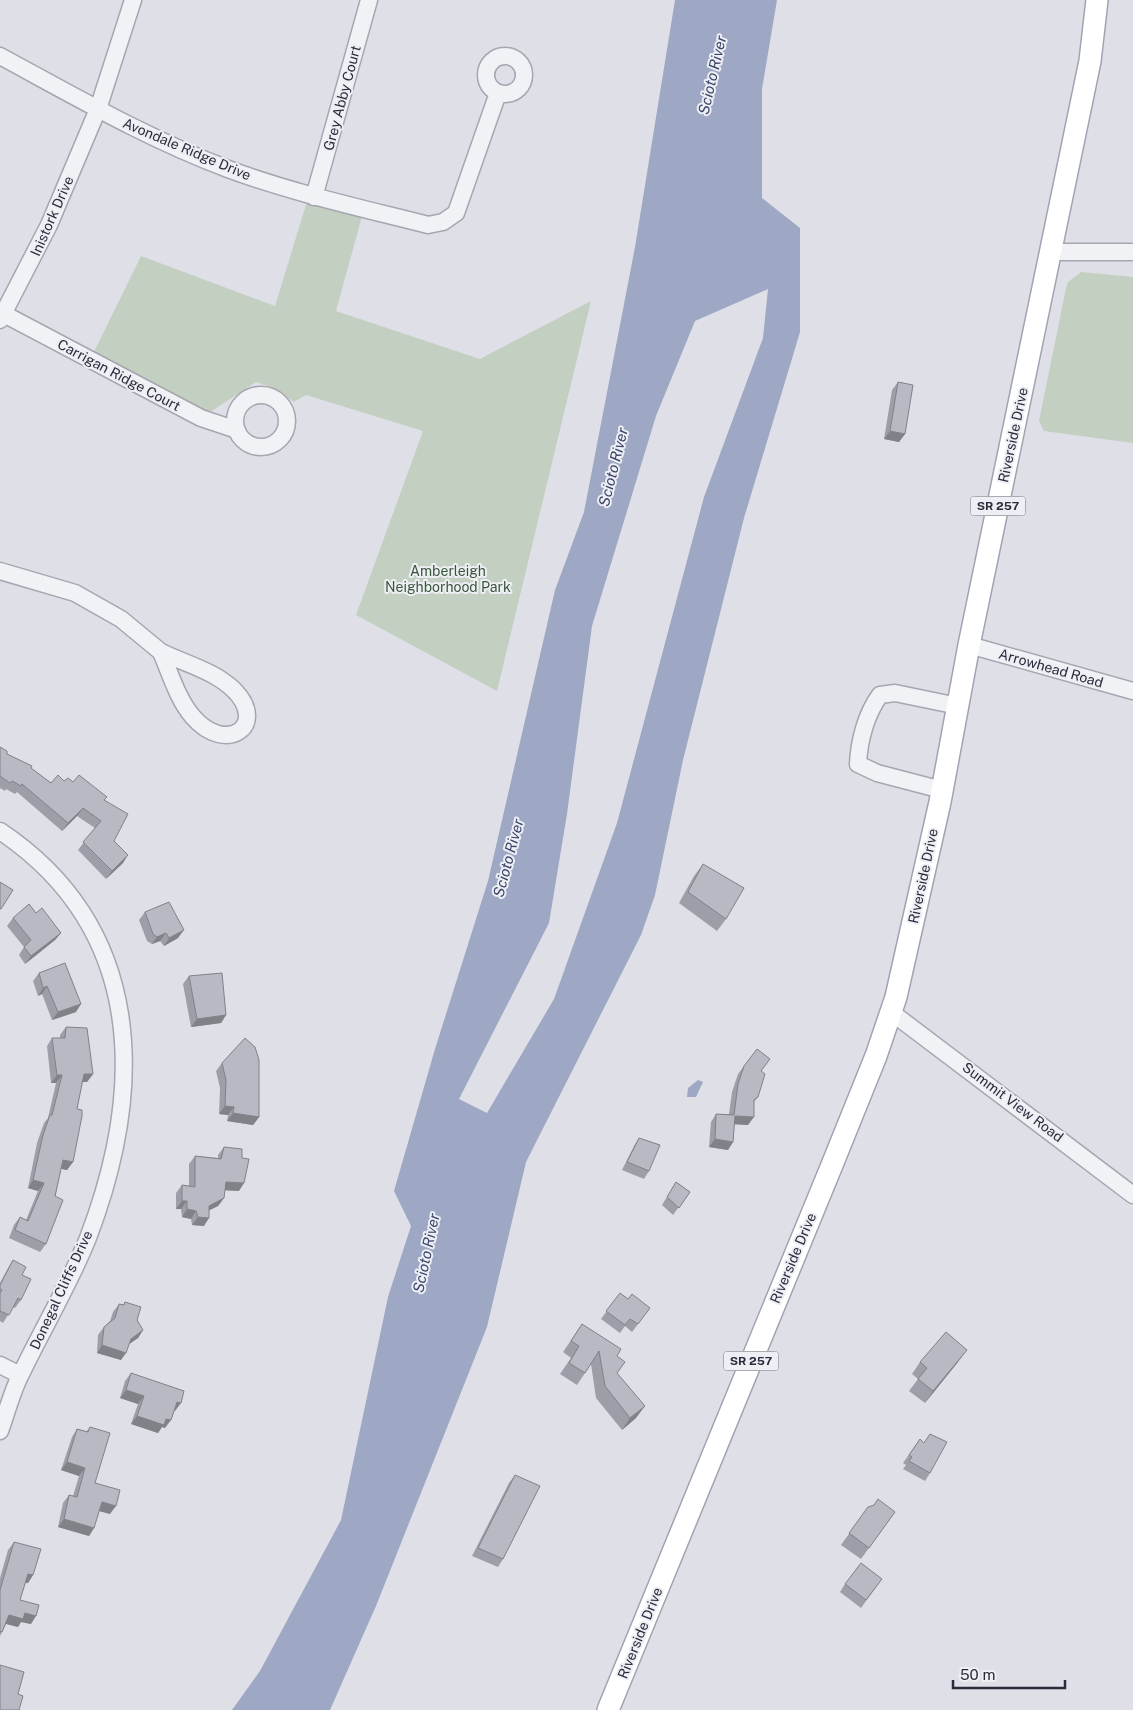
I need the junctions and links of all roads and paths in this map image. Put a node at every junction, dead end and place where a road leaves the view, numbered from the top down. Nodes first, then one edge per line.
1 (133, 0) edge
2 (369, 0) edge
3 (1097, 0) edge
4 (0, 56) edge
5 (498, 93) dead end
6 (98, 109) junction
7 (314, 197) junction
8 (1050, 252) junction
9 (1133, 252) edge
10 (1, 316) edge
11 (237, 430) dead end
12 (0, 571) edge
13 (969, 645) junction
14 (161, 652) junction
15 (1133, 691) edge
16 (958, 706) junction
17 (942, 790) junction
18 (0, 832) edge
19 (891, 1012) junction
20 (1133, 1194) edge
21 (0, 1366) edge
22 (20, 1375) junction
23 (0, 1430) edge
24 (608, 1710) edge

1 - 6 street, Inistork Drive
2 - 7 street, Grey Abby Court
3 - 8 main road, Riverside Drive / SR 257
4 - 6 street, Avondale Ridge Drive
5 - 7 street, Avondale Ridge Drive
6 - 7 street, Avondale Ridge Drive
6 - 10 street, Inistork Drive
8 - 9 street
8 - 13 main road, Riverside Drive / SR 257
10 - 11 street, Carrigan Ridge Court
12 - 14 street
13 - 15 street, Arrowhead Road
13 - 16 main road, Riverside Drive / SR 257
14 - 14 street
16 - 17 main road, Riverside Drive / SR 257
16 - 17 street
17 - 19 main road, Riverside Drive / SR 257
18 - 22 street, Donegal Cliffs Drive
19 - 20 street, Summit View Road
19 - 24 main road, Riverside Drive / SR 257
21 - 22 street
22 - 23 street, Donegal Cliffs Drive

